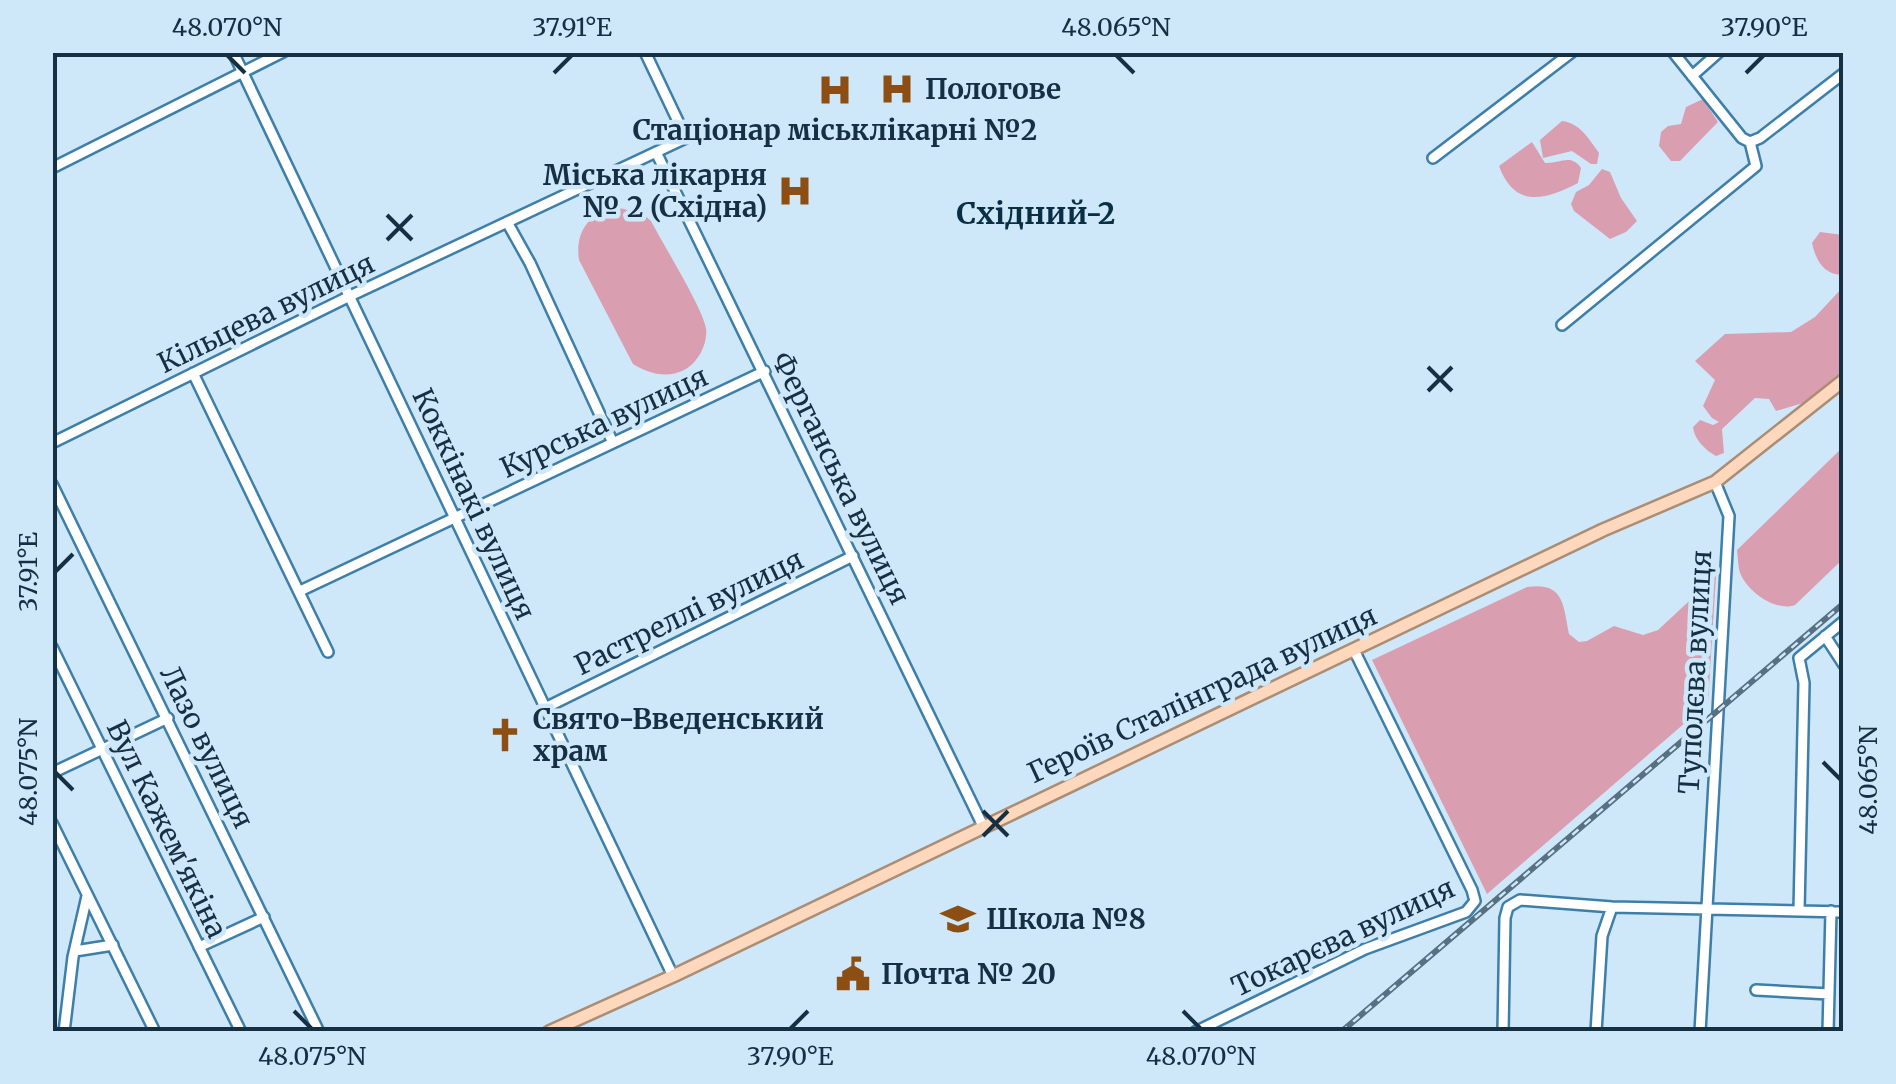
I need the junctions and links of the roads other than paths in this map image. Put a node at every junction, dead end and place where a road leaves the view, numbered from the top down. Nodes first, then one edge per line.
1 (233, 52) edge
2 (283, 52) edge
3 (645, 52) edge
4 (1572, 52) edge
5 (1672, 52) edge
6 (1719, 52) edge
7 (242, 72) junction
8 (1844, 73) edge
9 (1692, 76) junction
10 (1750, 142) junction
11 (656, 152) junction
12 (1433, 158) dead end
13 (52, 168) edge
14 (507, 222) junction
15 (350, 296) junction
16 (1562, 325) dead end
17 (764, 371) junction
18 (194, 373) junction
19 (1844, 380) edge
20 (52, 442) edge
21 (613, 443) junction
22 (1716, 482) junction
23 (52, 484) edge
24 (456, 517) junction
25 (854, 556) junction
26 (300, 591) junction
27 (1844, 621) edge
28 (1826, 636) junction
29 (52, 647) edge
30 (1354, 650) junction
31 (328, 652) dead end
32 (1844, 665) edge
33 (546, 708) junction
34 (168, 718) junction
35 (102, 748) junction
36 (52, 773) edge
37 (52, 823) edge
38 (983, 826) junction
39 (88, 896) junction
40 (1612, 907) junction
41 (1706, 910) junction
42 (1799, 910) junction
43 (1831, 911) junction
44 (1844, 912) edge
45 (264, 917) junction
46 (112, 945) junction
47 (199, 947) junction
48 (75, 951) junction
49 (673, 976) junction
50 (1756, 990) dead end
51 (1829, 994) junction
52 (64, 1032) edge
53 (155, 1032) edge
54 (241, 1032) edge
55 (319, 1032) edge
56 (549, 1032) edge
57 (1195, 1032) edge
58 (1503, 1032) edge
59 (1596, 1032) edge
60 (1700, 1032) edge
61 (1828, 1032) edge

1 - 7 street, Коккінакі вулиця
2 - 7 street
3 - 11 street, Кільцева вулиця
4 - 12 street
5 - 9 street
6 - 9 street
7 - 13 street
7 - 15 street, Коккінакі вулиця
8 - 10 street
9 - 10 street
10 - 16 street
11 - 14 street, Кільцева вулиця
11 - 17 street, Ферганська вулиця
14 - 15 street, Кільцева вулиця
14 - 21 street
15 - 18 street, Кільцева вулиця
15 - 24 street, Коккінакі вулиця
17 - 21 street, Курська вулиця
17 - 25 street, Ферганська вулиця
18 - 20 street, Кільцева вулиця
18 - 26 street
19 - 22 main road
21 - 24 street, Курська вулиця
22 - 30 main road, Героїв Сталінграда вулиця
22 - 41 street, Туполєва вулиця
23 - 34 street, Лазо вулиця
24 - 26 street, Курська вулиця
24 - 33 street, Коккінакі вулиця
25 - 33 street, Растреллі вулиця
25 - 38 street, Ферганська вулиця
26 - 31 street
27 - 28 street
28 - 32 street
28 - 42 street
29 - 35 street, Вул Кажем'якіна
30 - 38 main road, Героїв Сталінграда вулиця
30 - 57 street, Токарєва вулиця
33 - 49 street, Коккінакі вулиця
34 - 35 street
34 - 45 street, Лазо вулиця
35 - 36 street
35 - 47 street, Вул Кажем'якіна
37 - 39 street
38 - 49 main road, Героїв Сталінграда вулиця
39 - 46 street
39 - 48 street
40 - 41 street
40 - 58 street
40 - 59 street
41 - 42 street
41 - 60 street, Туполєва вулиця
42 - 43 street
43 - 44 street
43 - 51 street
45 - 47 street
45 - 55 street, Лазо вулиця
46 - 48 street
46 - 53 street
47 - 54 street, Вул Кажем'якіна
48 - 52 street
49 - 56 main road, Героїв Сталінграда вулиця
50 - 51 street
51 - 61 street

